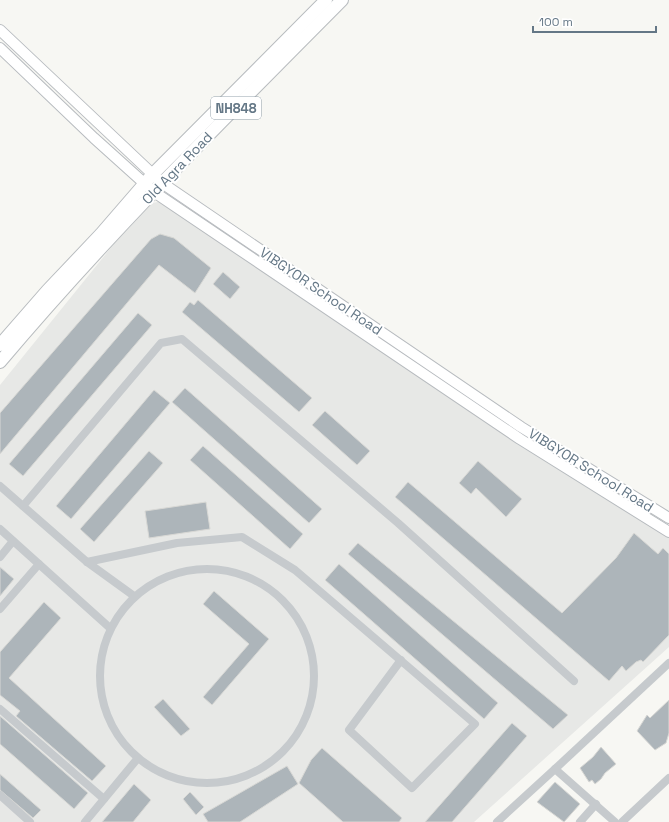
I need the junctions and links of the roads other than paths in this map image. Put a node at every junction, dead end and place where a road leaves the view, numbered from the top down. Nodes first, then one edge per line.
1 (326, 0) edge
2 (342, 0) edge
3 (0, 30) edge
4 (0, 48) edge
5 (153, 183) junction
6 (0, 346) edge
7 (0, 362) edge
8 (472, 394) junction
9 (466, 403) junction
10 (0, 486) edge
11 (23, 506) junction
12 (669, 518) edge
13 (0, 529) edge
14 (669, 532) edge
15 (13, 541) junction
16 (0, 557) edge
17 (87, 562) junction
18 (38, 564) junction
19 (134, 596) junction
20 (0, 609) edge
21 (110, 628) junction
22 (401, 660) junction
23 (669, 663) edge
24 (574, 681) dead end
25 (0, 709) edge
26 (138, 758) junction
27 (555, 769) junction
28 (669, 778) edge
29 (0, 795) edge
30 (104, 799) junction
31 (596, 804) junction
32 (30, 822) edge
33 (85, 822) edge
34 (497, 822) edge
35 (580, 822) edge
36 (615, 822) edge
37 (622, 822) edge

1 - 5 highway, NH848
2 - 5 highway, Old Agra Road / NH848
3 - 5 main road, VIBGYOR School Road
4 - 5 main road, VIBGYOR School Road
5 - 6 highway, NH848
5 - 7 highway, Old Agra Road / NH848
5 - 8 main road, VIBGYOR School Road
5 - 9 main road, VIBGYOR School Road
8 - 9 main road
8 - 12 main road, VIBGYOR School Road
9 - 14 main road, VIBGYOR School Road
10 - 11 street
11 - 17 street
11 - 24 street
13 - 15 street
15 - 16 street
15 - 18 street
17 - 19 street
17 - 22 street
18 - 20 street
18 - 21 street
19 - 21 street
19 - 26 street
21 - 26 street
22 - 22 street
23 - 27 street
25 - 30 street
26 - 30 street
27 - 31 street
27 - 34 street
28 - 37 street
29 - 32 street
30 - 33 street
31 - 35 street
31 - 36 street

